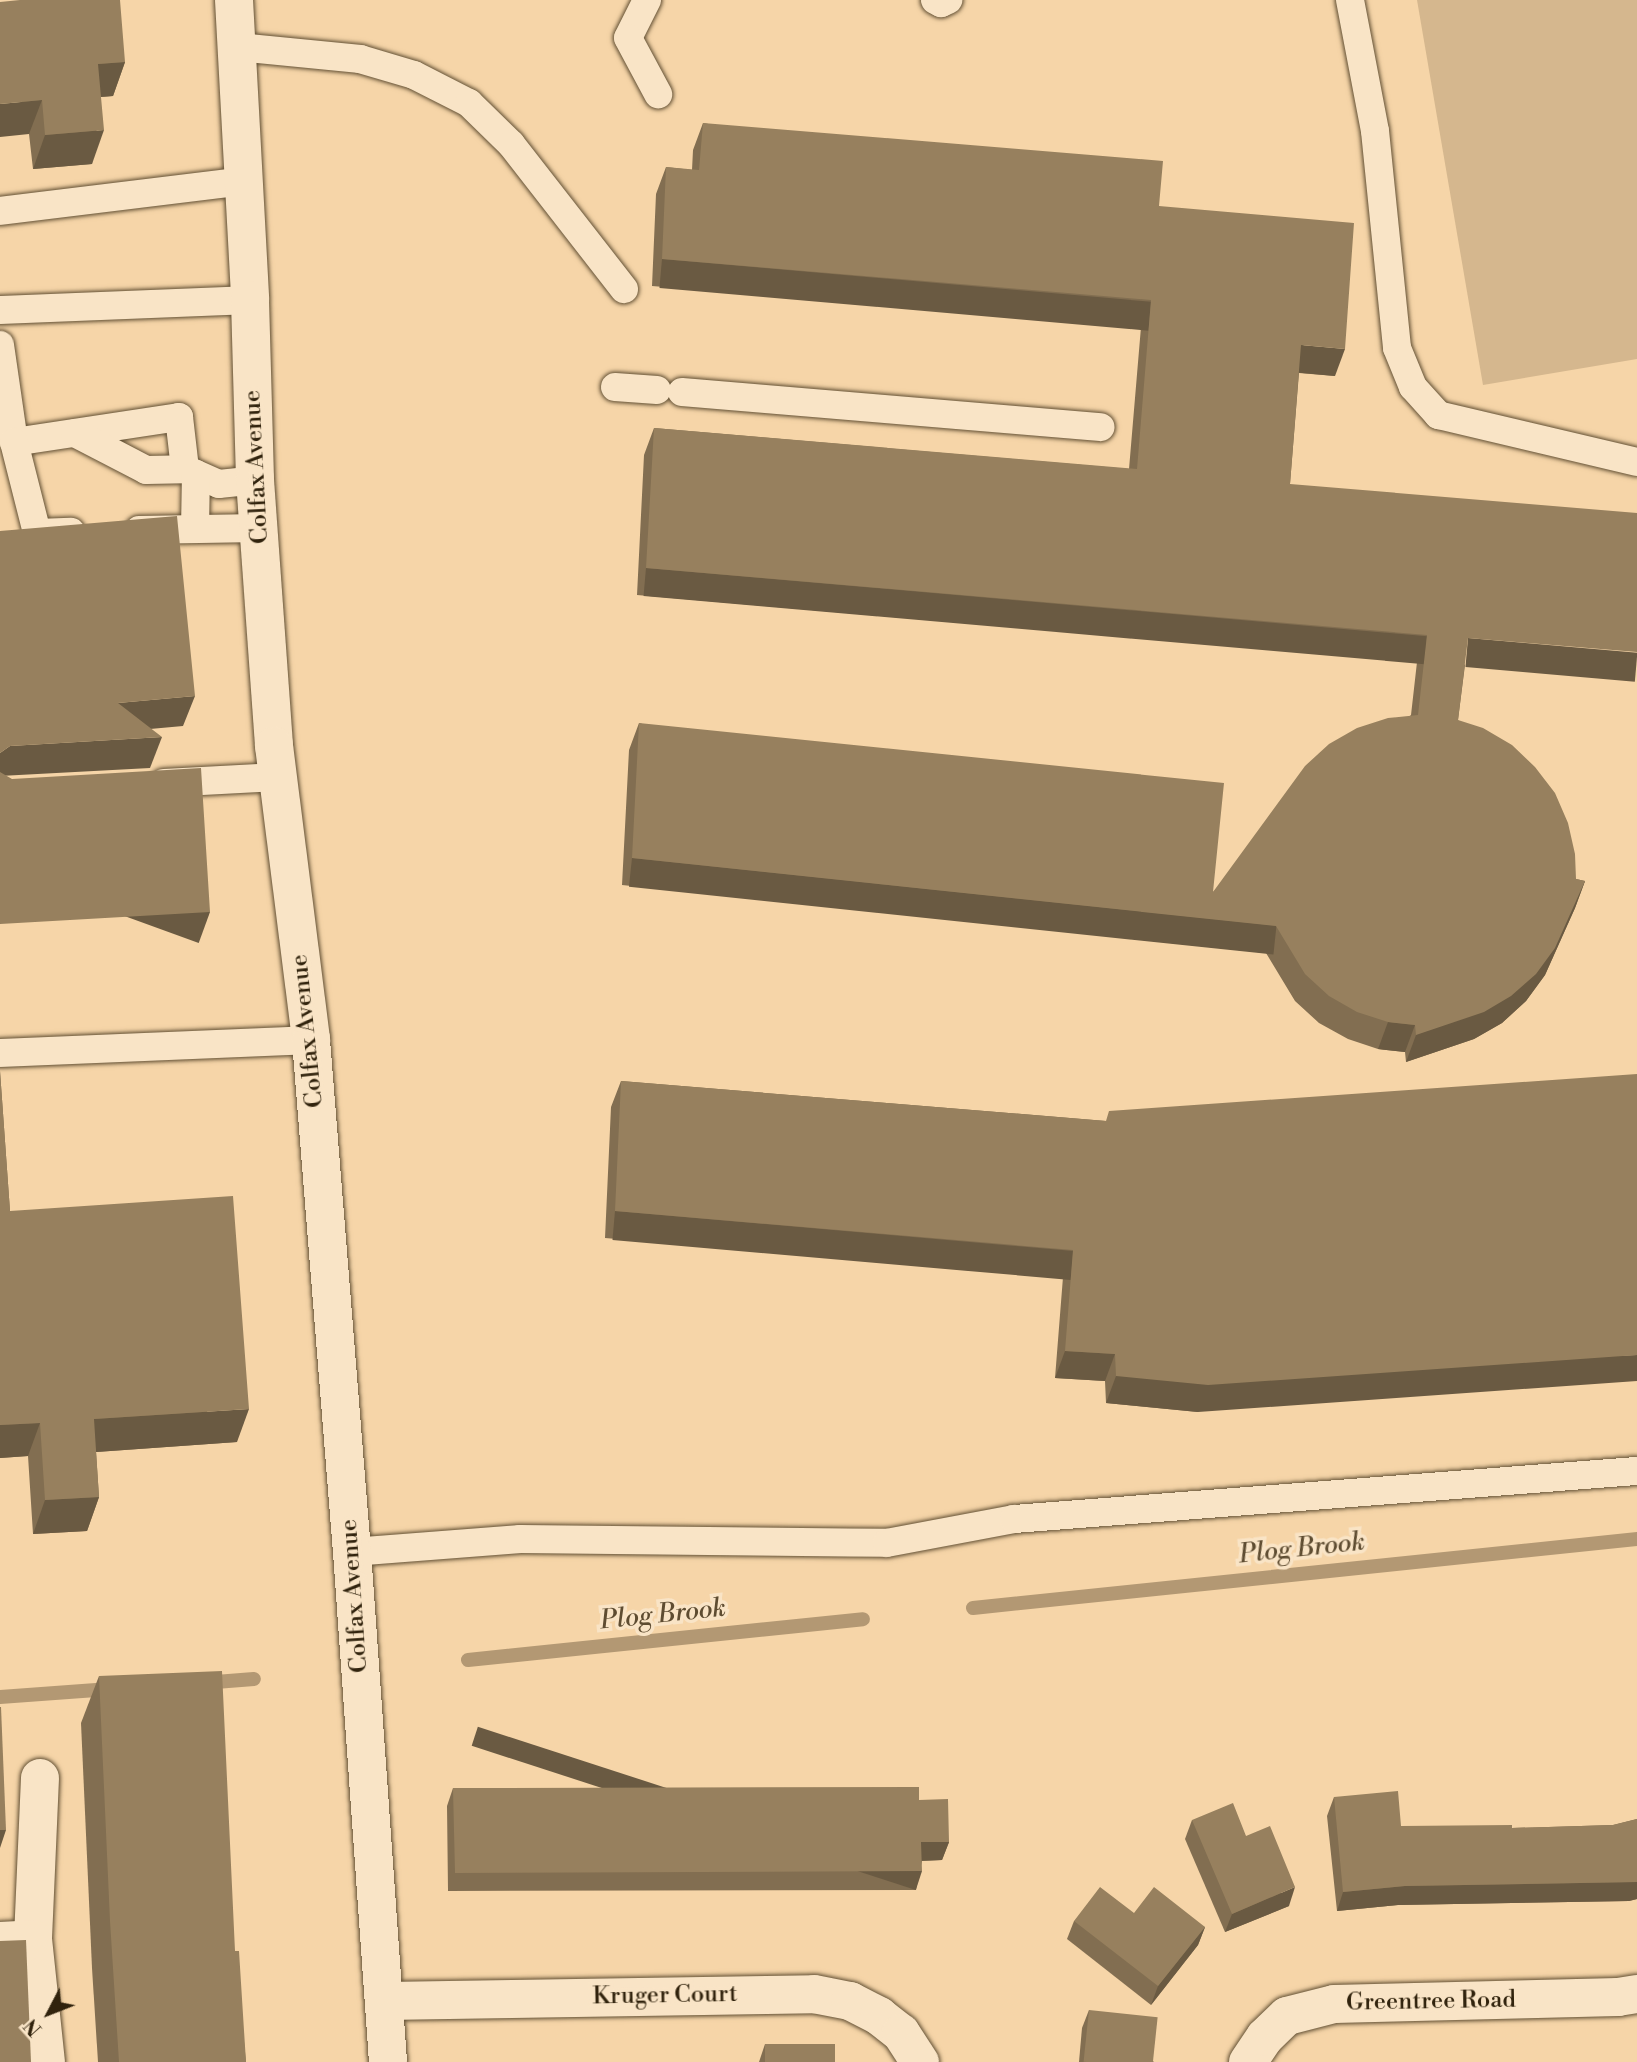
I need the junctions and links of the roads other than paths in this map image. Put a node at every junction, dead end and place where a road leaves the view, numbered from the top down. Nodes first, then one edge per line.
1 (234, 0) edge
2 (647, 0) edge
3 (934, 0) edge
4 (948, 0) edge
5 (1350, 0) edge
6 (238, 47) junction
7 (658, 94) dead end
8 (244, 180) junction
9 (0, 211) edge
10 (624, 289) dead end
11 (250, 300) junction
12 (0, 310) edge
13 (0, 345) edge
14 (615, 387) dead end
15 (1101, 427) dead end
16 (75, 433) junction
17 (14, 442) junction
18 (1637, 462) edge
19 (190, 472) junction
20 (255, 480) junction
21 (260, 528) junction
22 (195, 530) junction
23 (278, 777) junction
24 (136, 784) edge
25 (311, 1040) junction
26 (0, 1053) edge
27 (1637, 1471) edge
28 (352, 1552) junction
29 (40, 1778) dead end
30 (17, 1940) edge
31 (1637, 1994) edge
32 (385, 2001) junction
33 (46, 2062) edge
34 (388, 2062) edge
35 (920, 2062) edge
36 (1248, 2062) edge

1 - 6 street, Colfax Avenue
2 - 7 lane
3 - 4 lane
5 - 18 lane
6 - 8 street, Colfax Avenue
6 - 10 lane
8 - 9 lane
8 - 11 street, Colfax Avenue
11 - 12 lane
11 - 20 street, Colfax Avenue
13 - 17 lane
14 - 15 lane
16 - 17 lane
16 - 19 lane
16 - 19 lane
17 - 22 lane
19 - 20 lane
19 - 22 lane
20 - 21 street, Colfax Avenue
21 - 22 lane
21 - 23 street, Colfax Avenue
23 - 24 lane
23 - 25 street, Colfax Avenue
25 - 26 lane
25 - 28 street, Colfax Avenue
27 - 28 lane
28 - 32 street, Colfax Avenue
29 - 30 street
30 - 33 street
31 - 36 street, Greentree Road
32 - 34 street, Colfax Avenue
32 - 35 street, Kruger Court

